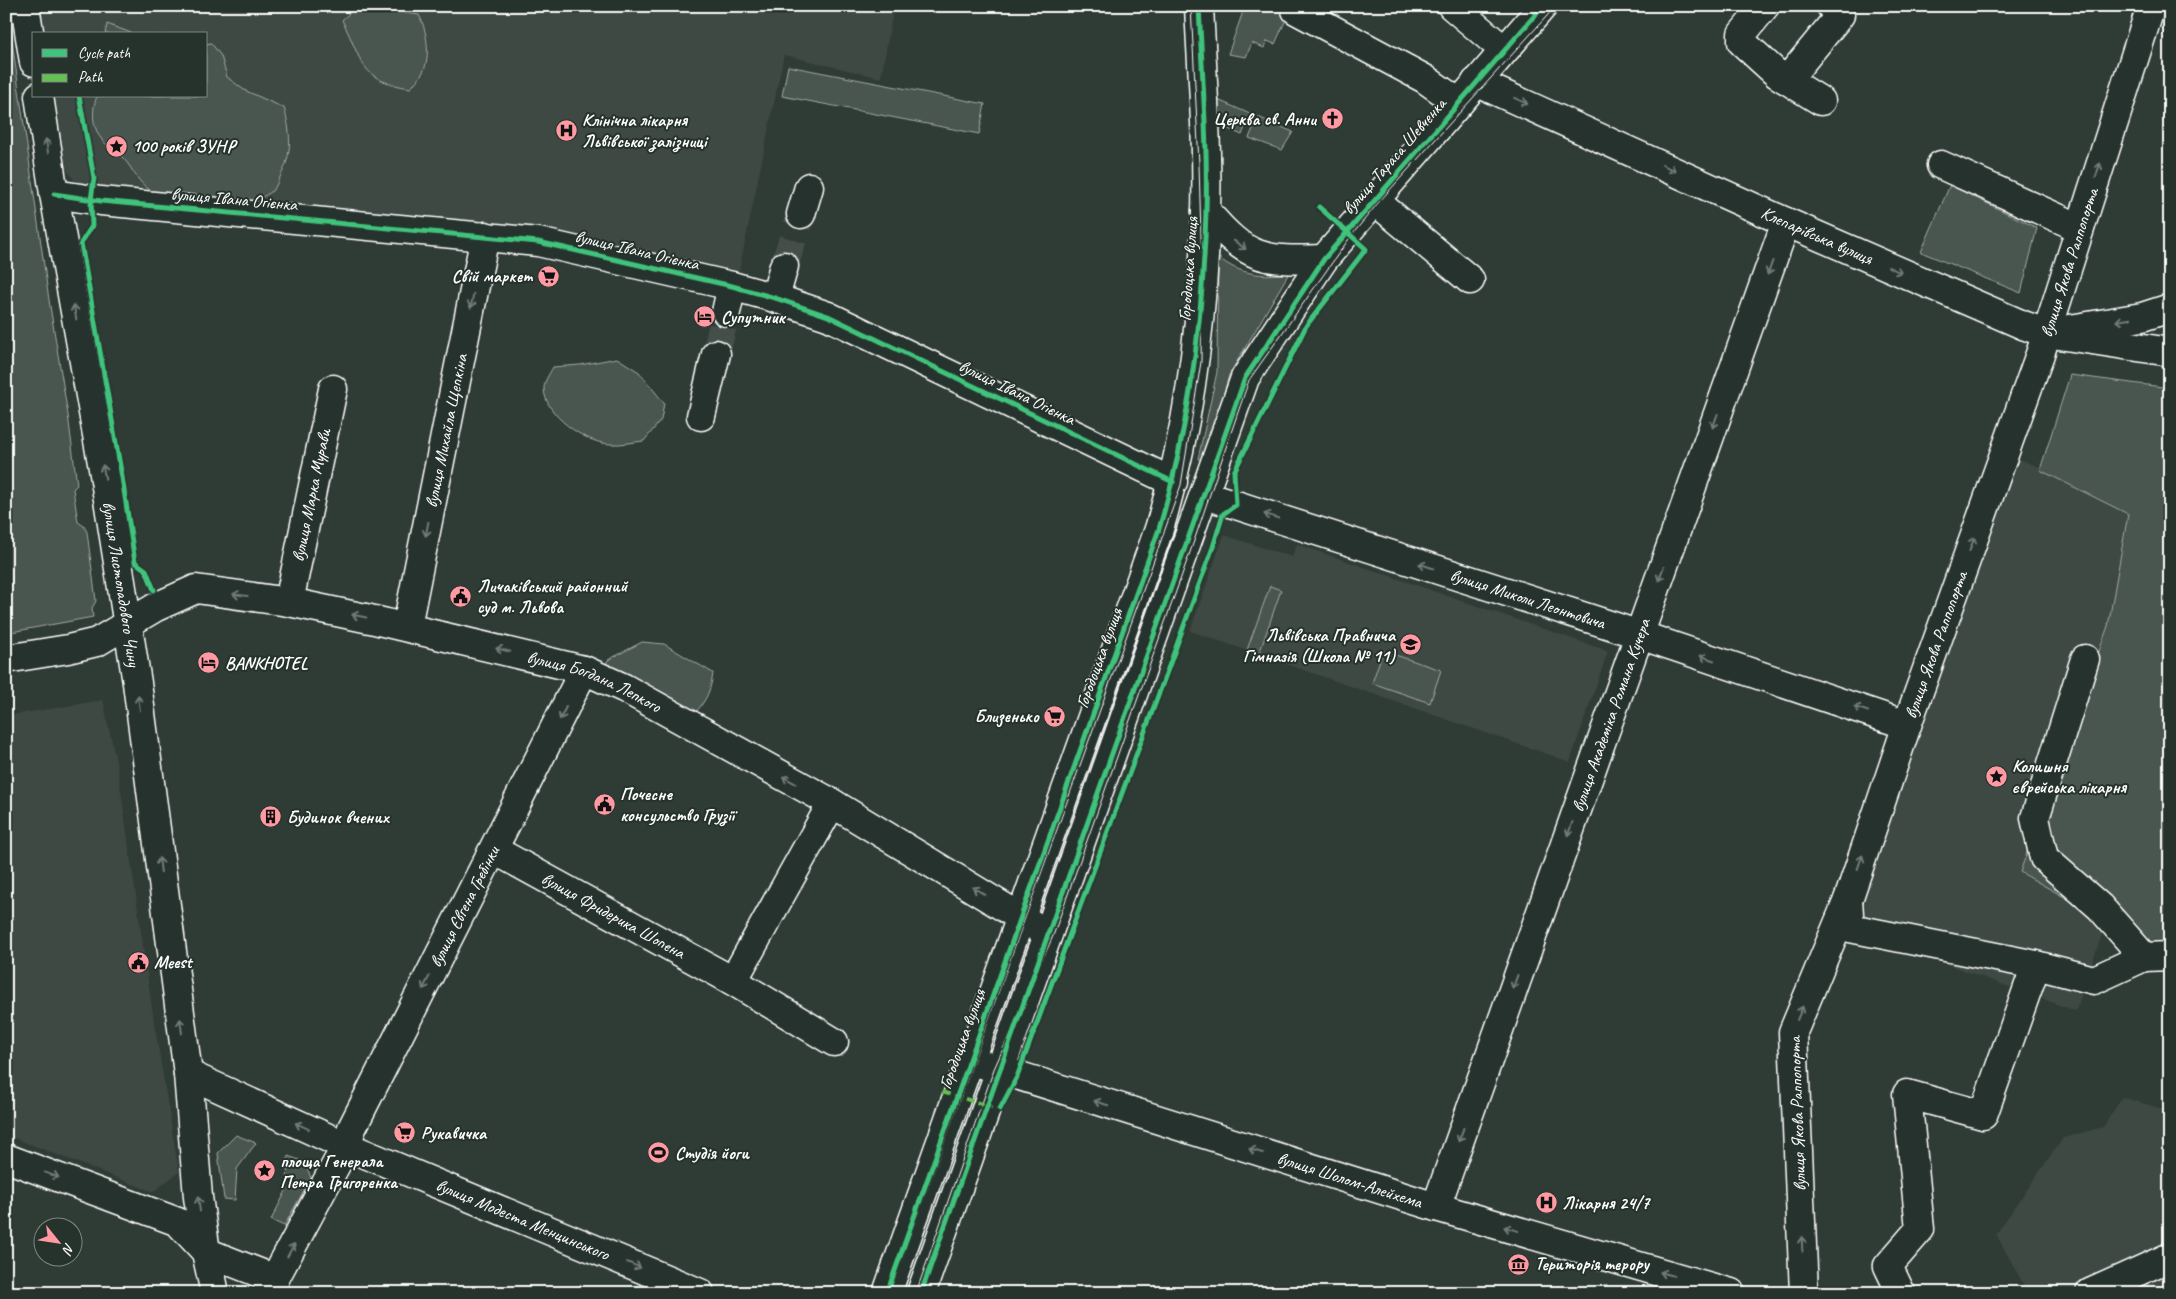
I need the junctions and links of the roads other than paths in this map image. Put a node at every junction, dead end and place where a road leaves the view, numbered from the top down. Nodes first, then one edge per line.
1 (25, 6) edge
2 (1199, 6) edge
3 (1452, 6) edge
4 (1543, 6) edge
5 (1765, 6) edge
6 (2151, 6) edge
7 (1296, 10) dead end
8 (1835, 11) edge
9 (32, 50) edge
10 (1504, 50) junction
11 (1787, 80) junction
12 (1476, 82) junction
13 (39, 98) edge
14 (1821, 101) dead end
15 (1459, 103) junction
16 (1941, 165) dead end
17 (809, 186) dead end
18 (54, 194) junction
19 (1374, 200) junction
20 (1206, 211) junction
21 (801, 214) tunnel mouth
22 (1786, 222) junction
23 (2080, 228) junction
24 (485, 236) junction
25 (1324, 259) junction
26 (784, 266) tunnel mouth
27 (1470, 280) dead end
28 (732, 286) junction
29 (775, 298) junction
30 (2170, 308) edge
31 (726, 312) tunnel mouth
32 (2046, 333) junction
33 (2170, 352) edge
34 (716, 354) tunnel mouth
35 (334, 389) dead end
36 (701, 416) dead end
37 (1173, 482) junction
38 (1205, 495) junction
39 (289, 602) junction
40 (126, 624) junction
41 (407, 626) junction
42 (1639, 635) junction
43 (6, 659) edge
44 (2085, 659) dead end
45 (584, 670) junction
46 (1907, 725) junction
47 (832, 803) junction
48 (493, 852) junction
49 (1848, 900) junction
50 (1021, 916) junction
51 (1048, 934) junction
52 (2157, 956) edge
53 (2036, 965) junction
54 (732, 981) junction
55 (834, 1042) dead end
56 (969, 1060) junction
57 (999, 1071) junction
58 (188, 1074) junction
59 (346, 1146) junction
60 (6, 1158) edge
61 (1436, 1207) junction
62 (206, 1252) junction
63 (2170, 1257) edge
64 (271, 1286) edge
65 (215, 1293) edge
66 (700, 1293) edge
67 (887, 1293) edge
68 (921, 1293) edge
69 (1731, 1293) edge
70 (1804, 1293) edge
71 (1901, 1293) edge
72 (2090, 1293) edge

1 - 9 street
2 - 20 street, Городоцька вулиця
3 - 10 street
4 - 10 street, вулиця Тараса Шевченка
5 - 11 street
23 -> 6 street, вулиця Якова Раппопорта
7 - 15 street
8 - 11 street
10 - 12 street, вулиця Тараса Шевченка
11 - 14 street
12 - 15 street, вулиця Тараса Шевченка
12 -> 22 street, Клепарівська вулиця
18 -> 13 street, вулиця Листопадового Чину
15 - 19 street, вулиця Тараса Шевченка
16 - 23 street
17 - 21 street
18 - 24 street, вулиця Івана Огієнка
40 -> 18 street, вулиця Листопадового Чину
19 - 25 street, вулиця Тараса Шевченка
19 - 27 street
20 -> 25 street
20 - 37 street, Городоцька вулиця
22 -> 32 street, Клепарівська вулиця
22 -> 42 street, вулиця Академіка Романа Кучера
23 - 32 street, вулиця Якова Раппопорта
24 - 28 street, вулиця Івана Огієнка
24 -> 41 street, вулиця Михайла Щепкіна
25 - 38 street, вулиця Тараса Шевченка
26 - 29 street
28 - 29 street, вулиця Івана Огієнка
28 - 31 street
29 - 37 street, вулиця Івана Огієнка
30 -> 32 street
32 - 33 street, Клепарівська вулиця
46 -> 32 street, вулиця Якова Раппопорта
34 - 36 street
35 - 39 street, вулиця Марка Мурави
37 - 50 street, Городоцька вулиця
42 -> 38 street, вулиця Миколи Леонтовича
38 - 51 street
39 -> 40 street, вулиця Богдана Лепкого
41 -> 39 street, вулиця Богдана Лепкого
40 - 43 street, вулиця Богдана Лепкого
58 -> 40 street, вулиця Листопадового Чину
45 -> 41 street, вулиця Богдана Лепкого
46 -> 42 street, вулиця Миколи Леонтовича
42 -> 61 street, вулиця Академіка Романа Кучера
44 - 52 street
47 -> 45 street, вулиця Богдана Лепкого
45 -> 48 street, вулиця Євгена Гребінки
49 -> 46 street, вулиця Якова Раппопорта
50 -> 47 street, вулиця Богдана Лепкого
47 - 54 street
48 - 54 street, вулиця Фридерика Шопена
48 -> 59 street, вулиця Євгена Гребінки
49 - 53 street
70 -> 49 street, вулиця Якова Раппопорта
50 - 51 street, вулиця Богдана Лепкого
50 - 56 street, Городоцька вулиця
51 - 57 street
52 - 53 street
53 - 71 street
54 - 55 street, вулиця Фридерика Шопена
56 - 57 street, вулиця Шолом-Алейхема
56 - 67 street, Городоцька вулиця
61 -> 57 street, вулиця Шолом-Алейхема
57 - 68 street
59 -> 58 street
62 -> 58 street
64 -> 59 street
59 -> 66 street, вулиця Модеста Менцинського
60 -> 62 street
69 -> 61 street, вулиця Шолом-Алейхема
62 - 64 street
62 - 65 street
63 - 72 street

